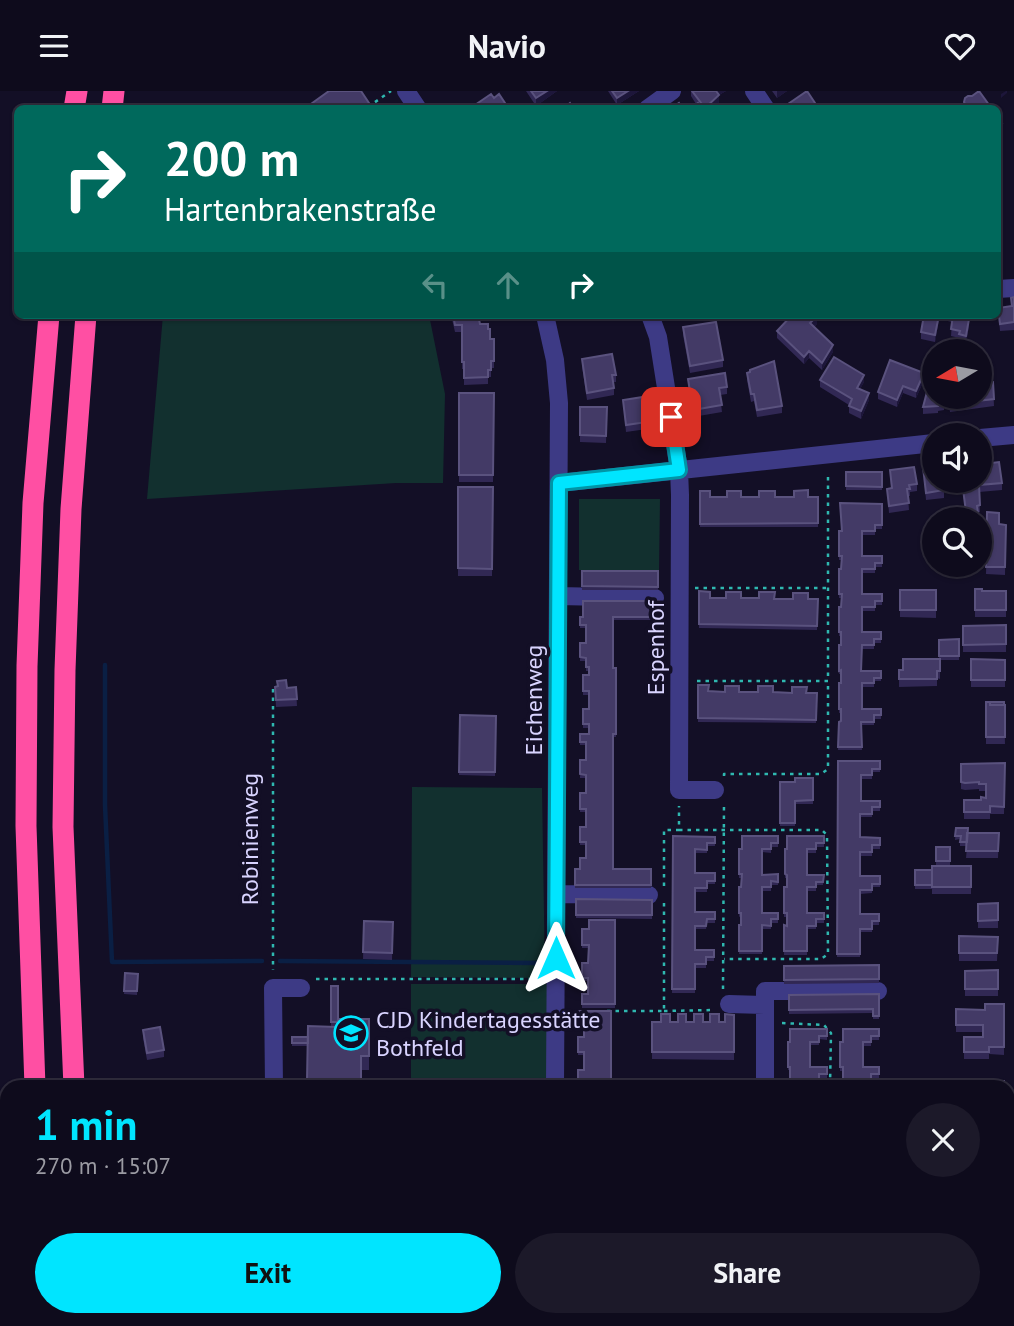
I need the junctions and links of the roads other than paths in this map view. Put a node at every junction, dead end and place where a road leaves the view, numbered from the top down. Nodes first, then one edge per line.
1 (667, 92) edge
2 (652, 105) edge
3 (49, 319) edge
4 (86, 319) edge
5 (546, 319) edge
6 (651, 319) edge
7 (1014, 435) edge
8 (992, 437) edge
9 (922, 444) edge
10 (679, 470) junction
11 (559, 483) junction
12 (558, 596) junction
13 (655, 598) edge
14 (721, 792) road end
15 (556, 894) junction
16 (659, 894) road end
17 (301, 988) road end
18 (878, 991) edge
19 (726, 1004) road end
20 (765, 1006) junction
21 (35, 1080) edge
22 (74, 1080) edge
23 (274, 1080) edge
24 (555, 1080) edge
25 (765, 1080) edge

1 - 2 street
3 - 21 highway
4 - 22 highway
5 - 11 street, Eichenweg
6 - 10 street, Espenhof
7 - 8 street
9 - 10 street
10 - 11 street
10 - 14 street, Espenhof
11 - 12 street, Eichenweg
12 - 13 street
12 - 15 street, Eichenweg
15 - 16 street
15 - 24 street, Eichenweg
17 - 23 street
18 - 20 street
19 - 20 street
20 - 25 street

